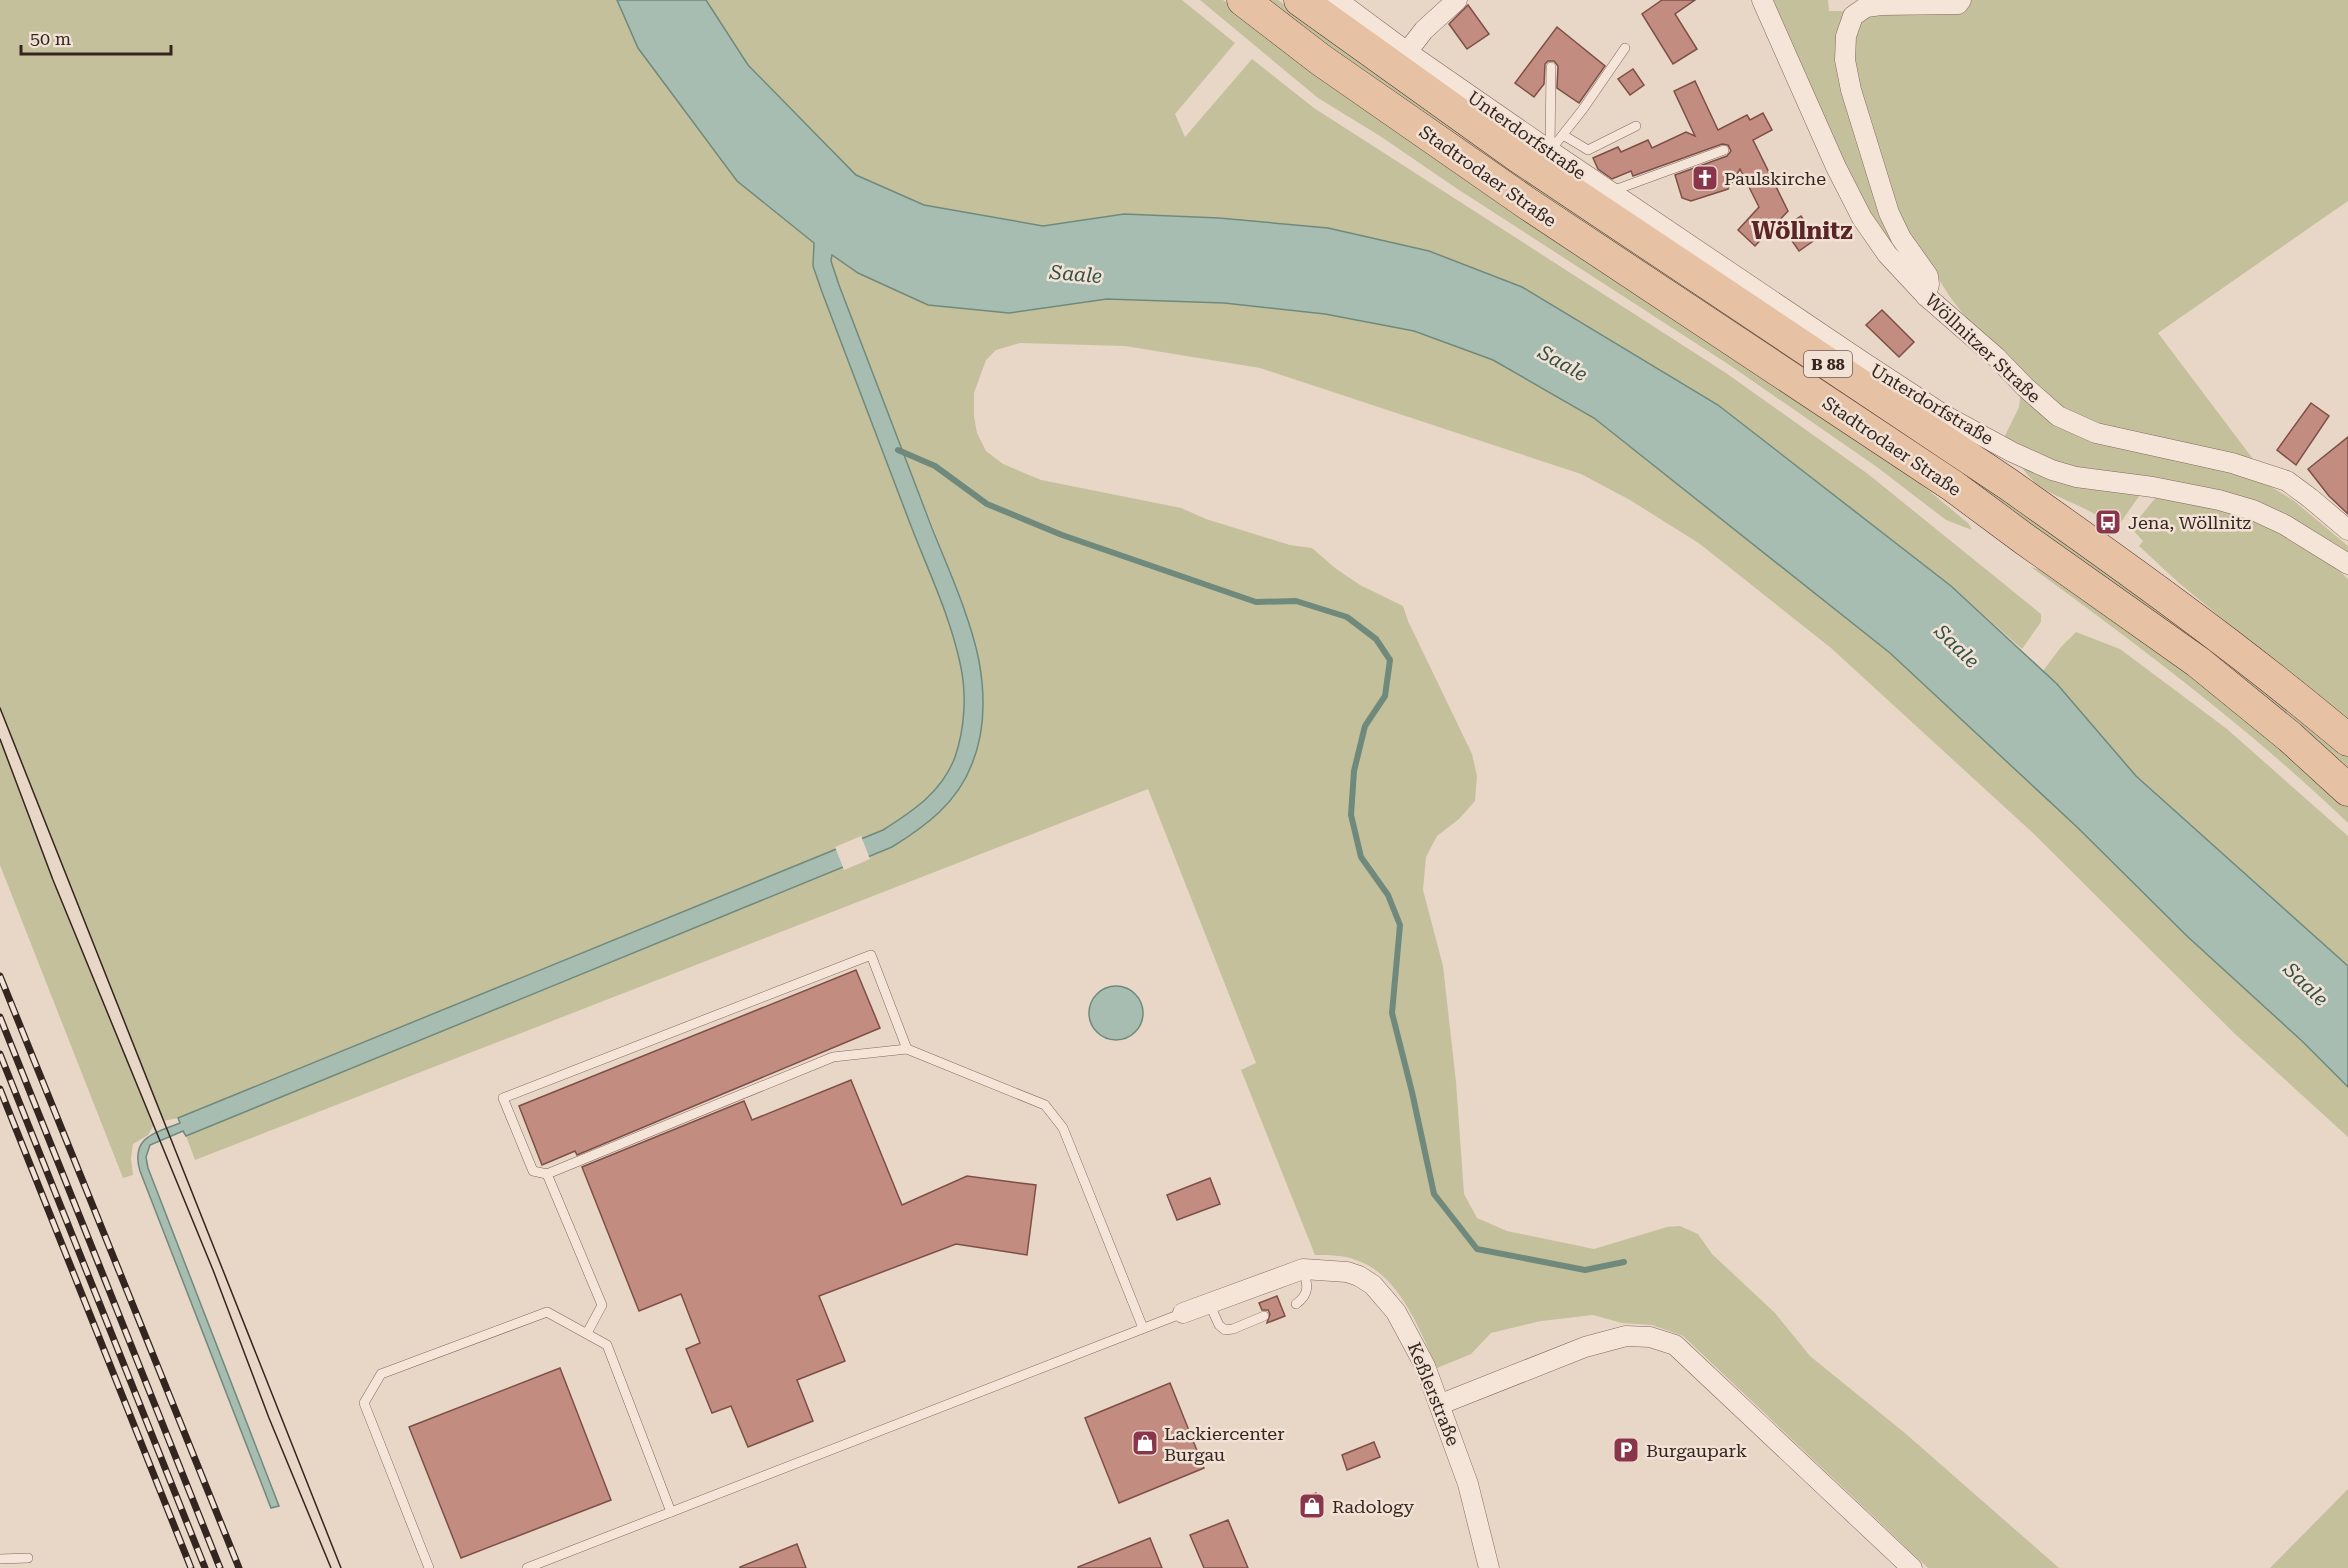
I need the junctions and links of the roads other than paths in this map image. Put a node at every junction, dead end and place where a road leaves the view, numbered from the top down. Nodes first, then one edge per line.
1 (1244, 0) edge
2 (1300, 0) edge
3 (1337, 0) edge
4 (1457, 0) edge
5 (1762, 0) edge
6 (1961, 0) edge
7 (1625, 48) dead end
8 (1407, 52) junction
9 (1551, 67) dead end
10 (1636, 126) dead end
11 (1563, 135) junction
12 (1725, 150) dead end
13 (1550, 151) junction
14 (1610, 192) junction
15 (1926, 296) junction
16 (2348, 530) edge
17 (2348, 564) edge
18 (2348, 740) edge
19 (2348, 790) edge
20 (907, 1049) junction
21 (547, 1174) junction
22 (1303, 1269) junction
23 (1209, 1303) junction
24 (1296, 1304) dead end
25 (1183, 1313) joint
26 (1264, 1316) dead end
27 (1143, 1328) junction
28 (587, 1334) junction
29 (1441, 1404) junction
30 (671, 1512) junction
31 (28, 1558) dead end
32 (5, 1562) edge
33 (429, 1568) edge
34 (527, 1568) edge
35 (1489, 1568) edge
36 (1912, 1568) edge

1 - 19 main road, Stadtrodaer Straße / B 88
2 - 18 main road, Stadtrodaer Straße / B 88
3 - 8 street, Unterdorfstraße
4 - 8 street
5 - 15 street, Wöllnitzer Straße
6 - 15 street
7 - 11 lane
8 - 13 street, Unterdorfstraße
9 - 13 lane
10 - 11 lane
11 - 13 lane
12 - 14 lane
13 - 14 street, Unterdorfstraße
14 - 17 street, Unterdorfstraße
15 - 16 street, Wöllnitzer Straße
20 - 21 lane
20 - 21 lane
20 - 27 lane
21 - 28 lane
22 - 23 street, Keßlerstraße
22 - 24 lane
22 - 29 street, Keßlerstraße
23 - 25 street, Keßlerstraße
23 - 26 lane
25 - 27 lane
27 - 30 lane
28 - 30 lane
28 - 33 lane
29 - 35 street, Keßlerstraße
29 - 36 street
30 - 34 lane
31 - 32 lane

